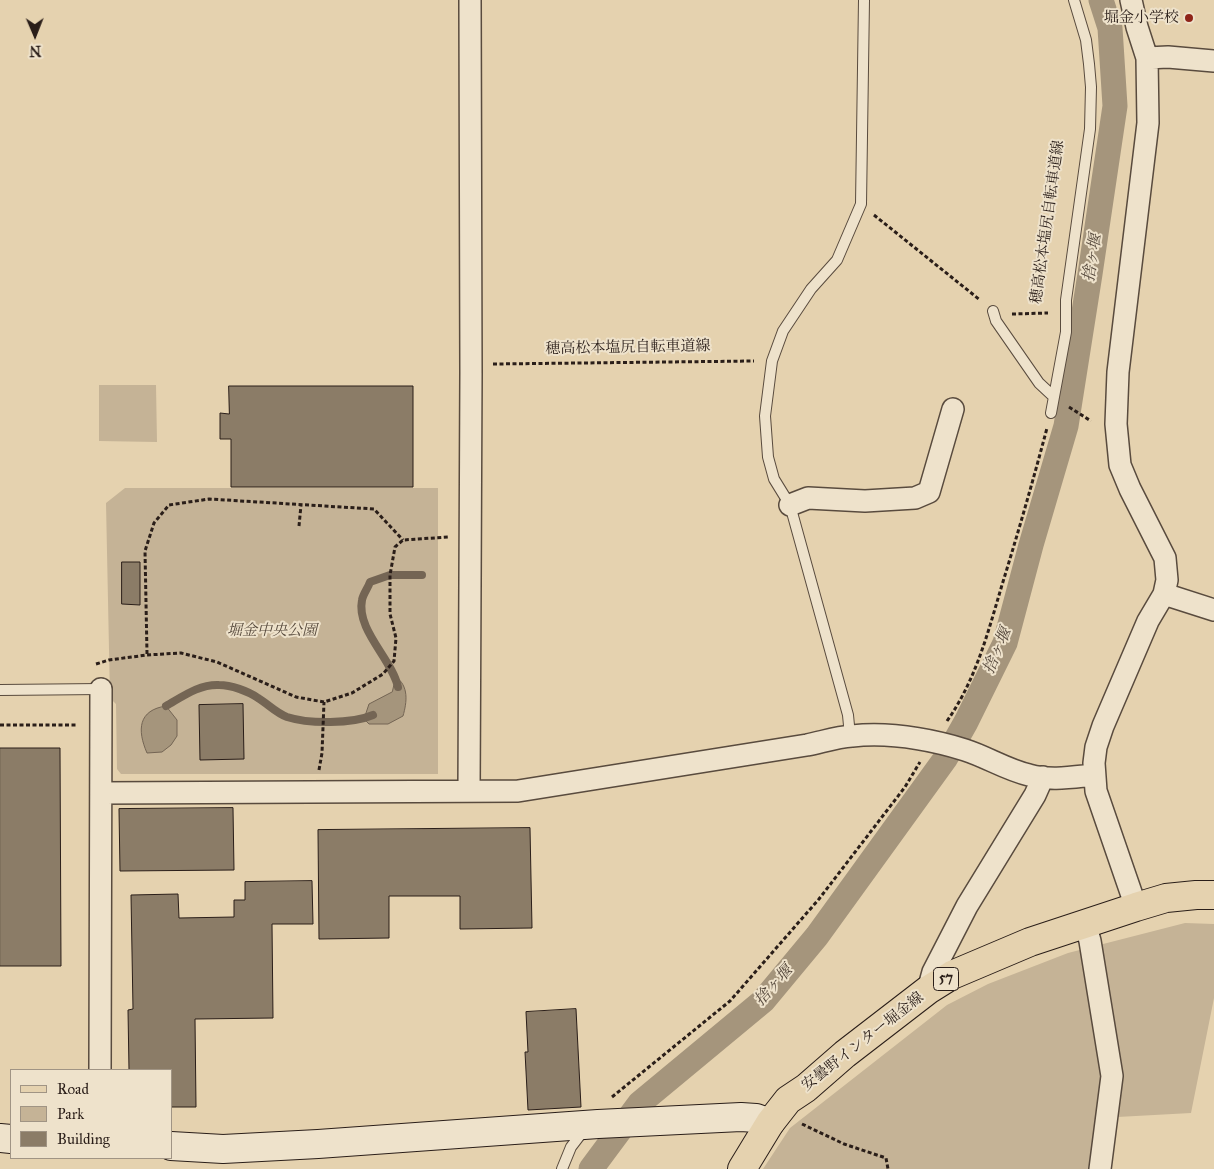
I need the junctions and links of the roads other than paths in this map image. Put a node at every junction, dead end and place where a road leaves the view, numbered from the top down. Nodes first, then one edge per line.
1 (470, 0) edge
2 (864, 0) edge
3 (1074, 0) edge
4 (1131, 0) edge
5 (1147, 58) junction
6 (1214, 61) edge
7 (993, 311) road end
8 (1054, 397) junction
9 (953, 409) dead end
10 (1051, 413) road end
11 (790, 505) junction
12 (1164, 594) junction
13 (1214, 610) edge
14 (100, 689) joint
15 (0, 690) edge
16 (850, 736) junction
17 (1094, 775) junction
18 (1043, 777) junction
19 (469, 791) junction
20 (102, 793) junction
21 (1214, 894) edge
22 (1136, 907) junction
23 (1085, 923) junction
24 (928, 990) junction
25 (100, 1069) edge
26 (784, 1122) junction
27 (593, 1125) junction
28 (172, 1146) edge
29 (562, 1169) edge
30 (742, 1169) edge
31 (1100, 1169) edge

1 - 19 street
2 - 11 lane
3 - 8 lane
4 - 5 street
5 - 6 street
5 - 12 street
7 - 8 lane
8 - 10 lane
9 - 11 street
11 - 16 lane
12 - 13 street
12 - 17 street
14 - 15 lane
14 - 20 street
16 - 18 street
16 - 19 street
17 - 18 street
17 - 22 street
18 - 24 street
19 - 20 street
20 - 25 street
21 - 22 main road, 安曇野インター堀金線 / 57
22 - 23 main road, 安曇野インター堀金線 / 57
23 - 24 main road, 安曇野インター堀金線 / 57
23 - 31 street
24 - 26 main road, 安曇野インター堀金線 / 57
26 - 27 street
26 - 30 main road, 安曇野インター堀金線 / 57
27 - 28 street
27 - 29 lane

